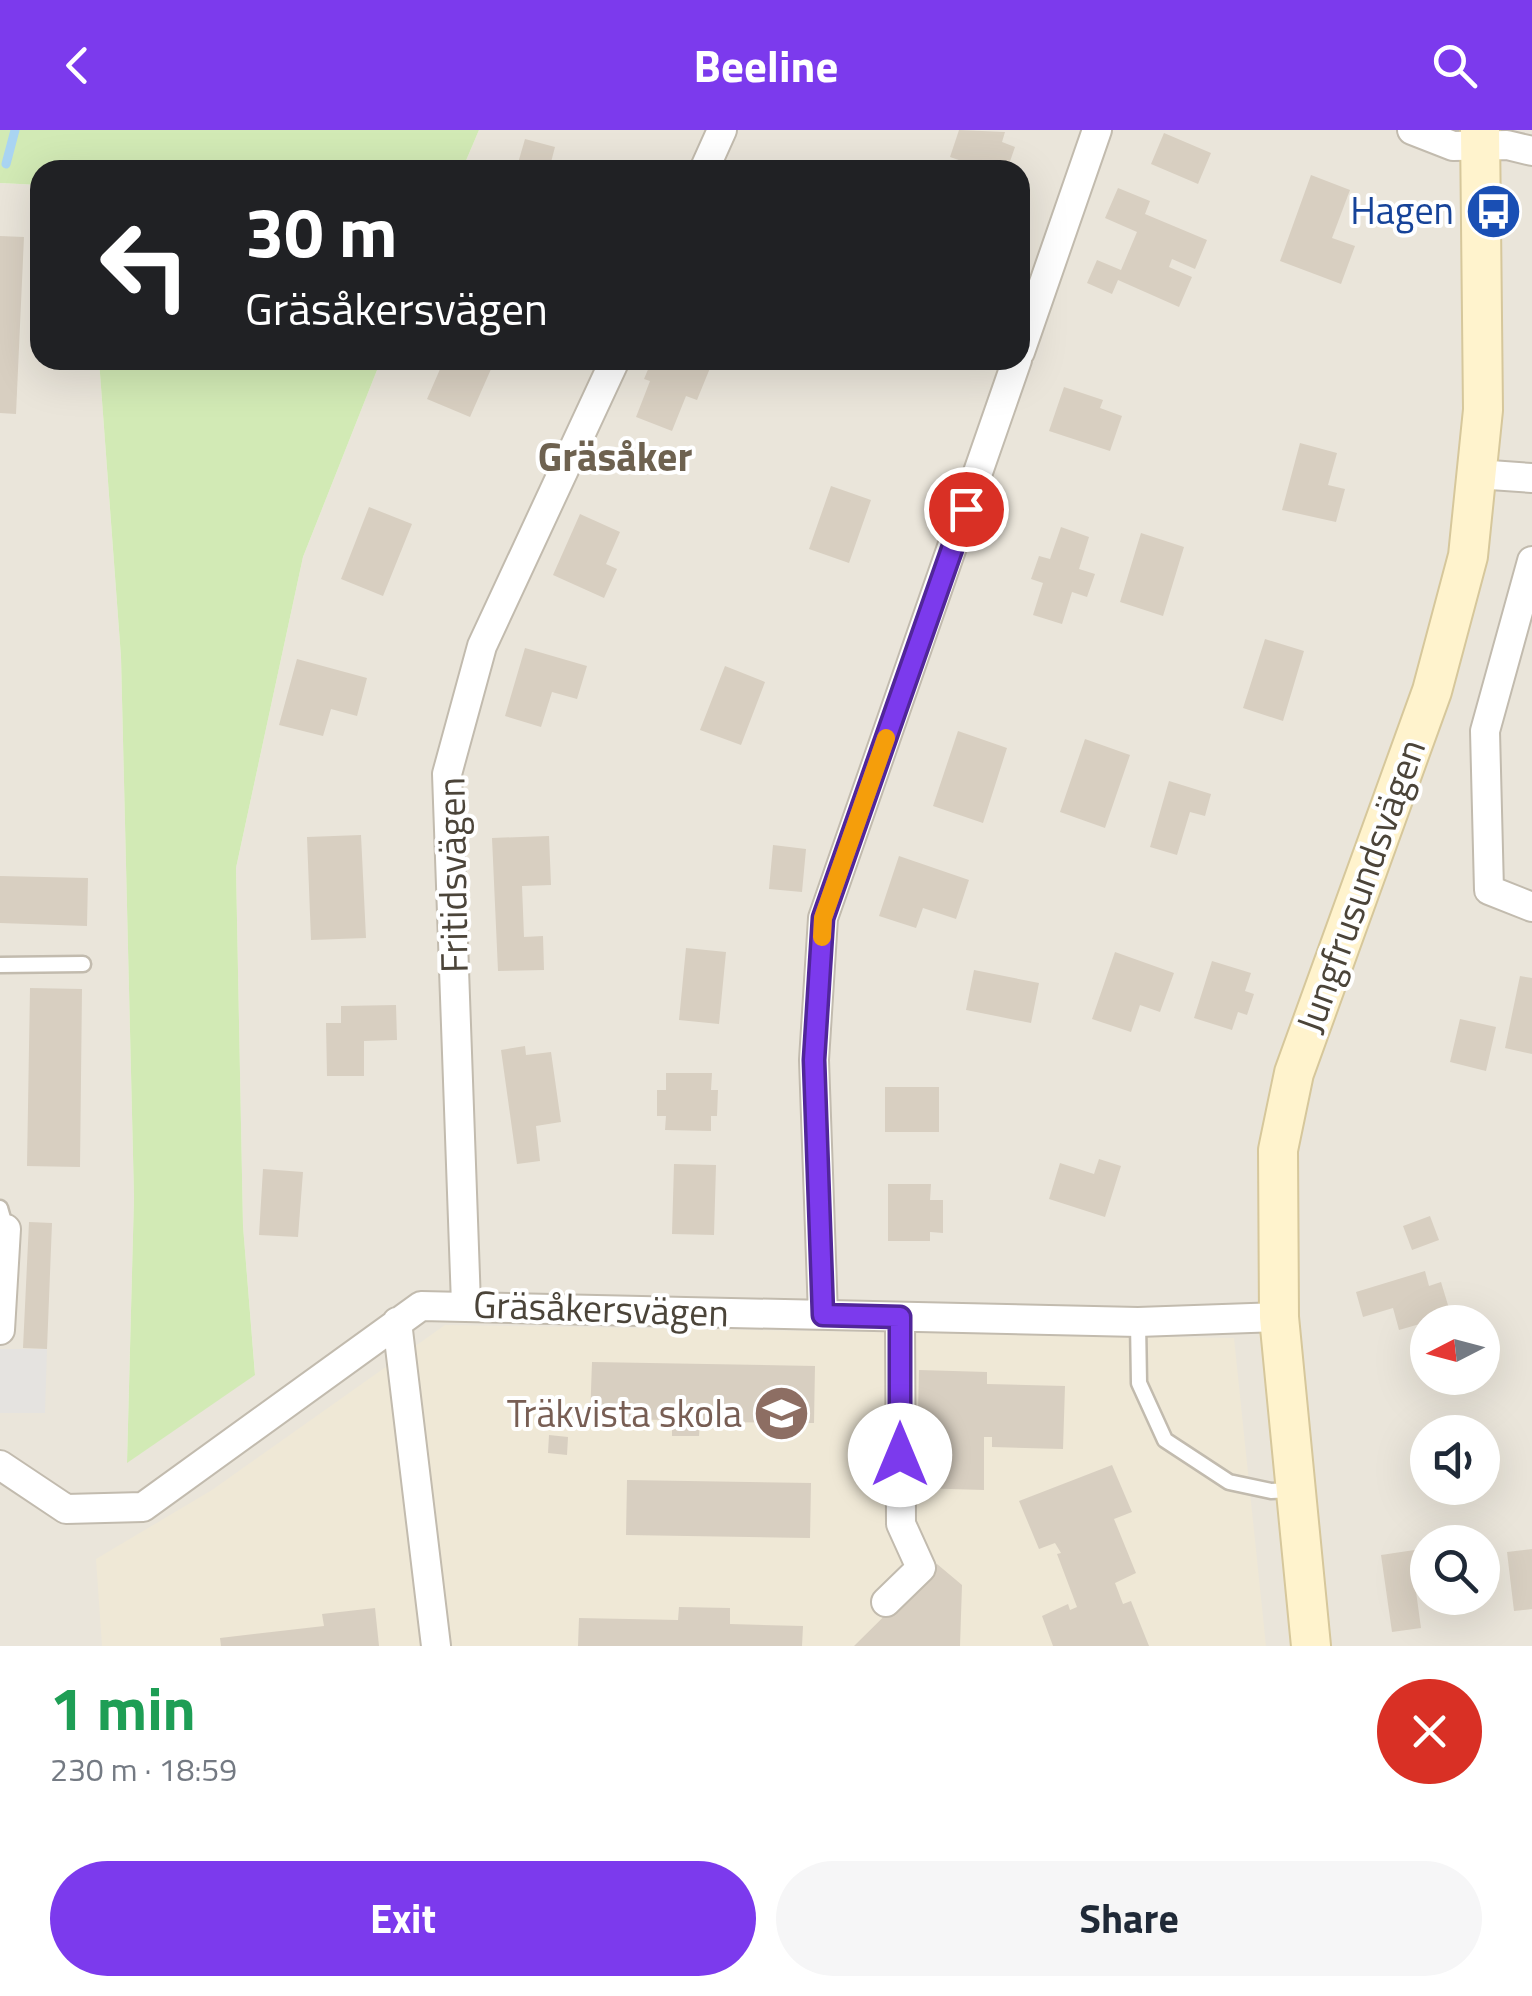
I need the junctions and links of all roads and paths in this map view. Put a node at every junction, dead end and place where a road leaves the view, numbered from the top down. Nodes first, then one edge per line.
1 (722, 130) edge
2 (1097, 130) edge
3 (1412, 130) edge
4 (1480, 139) edge
5 (1532, 151) edge
6 (708, 160) edge
7 (1030, 323) edge
8 (610, 370) edge
9 (1014, 370) edge
10 (1476, 474) junction
11 (1532, 478) edge
12 (1532, 561) edge
13 (1532, 908) edge
14 (84, 964) dead end
15 (0, 966) edge
16 (3, 1218) edge
17 (466, 1304) junction
18 (823, 1315) junction
19 (900, 1317) junction
20 (1280, 1317) junction
21 (396, 1322) junction
22 (1138, 1322) junction
23 (0, 1330) edge
24 (0, 1465) edge
25 (1294, 1490) junction
26 (886, 1602) dead end
27 (436, 1646) edge
28 (1310, 1646) edge

1 - 6 street
2 - 7 street
3 - 4 street
4 - 5 street
4 - 10 street, Jungfrusundsvägen
8 - 17 street, Fritidsvägen
9 - 18 street
10 - 11 street
10 - 20 street, Jungfrusundsvägen
12 - 13 street
14 - 15 lane
16 - 23 street
17 - 18 street, Gräsåkersvägen
17 - 21 street, Gräsåkersvägen
18 - 19 street, Gräsåkersvägen
19 - 22 street, Gräsåkersvägen
19 - 26 street
20 - 22 street, Gräsåkersvägen
20 - 25 street, Jungfrusundsvägen
21 - 24 street, Gräsåkersvägen
21 - 27 street
22 - 25 lane
25 - 28 street, Jungfrusundsvägen

